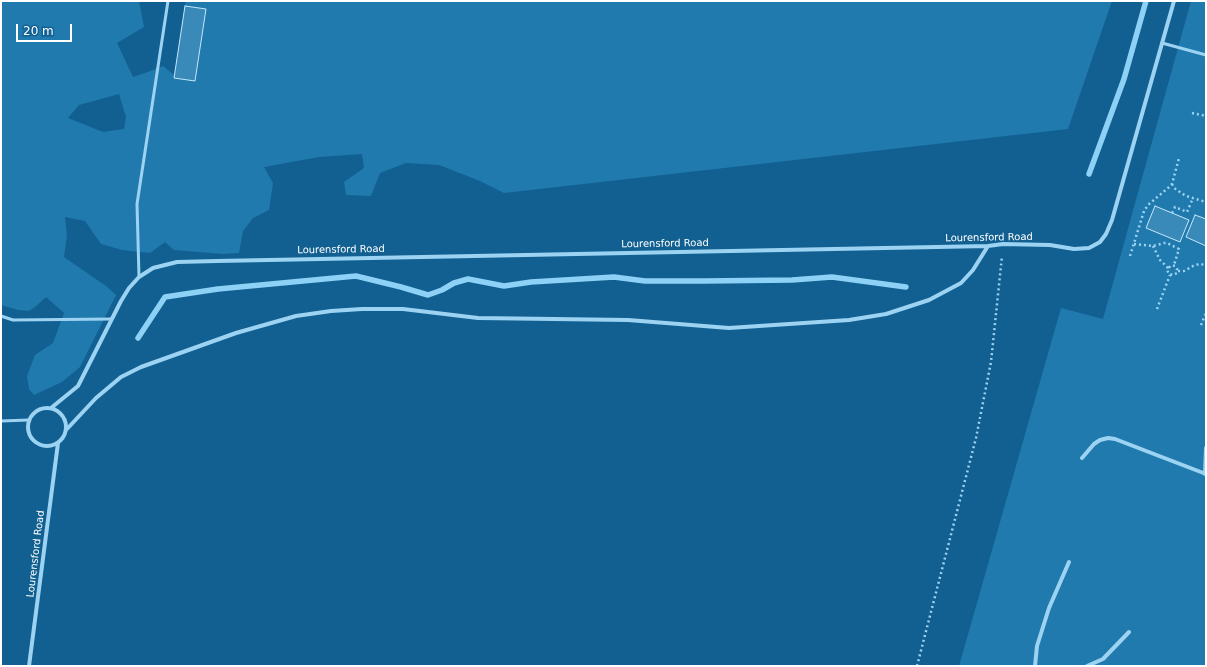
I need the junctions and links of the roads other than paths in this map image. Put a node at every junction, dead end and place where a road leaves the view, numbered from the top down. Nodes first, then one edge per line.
1 (168, 1) edge
2 (1174, 1) edge
3 (1162, 43) junction
4 (1206, 55) edge
5 (988, 246) junction
6 (139, 277) junction
7 (1, 316) edge
8 (112, 319) junction
9 (51, 408) junction
10 (29, 420) junction
11 (1, 421) edge
12 (67, 429) junction
13 (58, 443) junction
14 (1206, 448) edge
15 (1082, 458) dead end
16 (1205, 474) edge
17 (1069, 562) dead end
18 (1129, 632) dead end
19 (30, 666) edge
20 (1035, 666) edge
21 (1087, 666) edge

1 - 6 lane
2 - 3 street, Lourensford Road
3 - 4 lane
3 - 5 street, Lourensford Road
5 - 6 street, Lourensford Road
5 - 12 street
6 - 8 street, Lourensford Road
7 - 8 lane
8 - 9 street, Lourensford Road
9 - 10 street
9 - 12 street
10 - 11 lane
10 - 13 street
12 - 13 street
13 - 19 street, Lourensford Road
14 - 16 street
15 - 16 street
17 - 20 street
18 - 21 street

